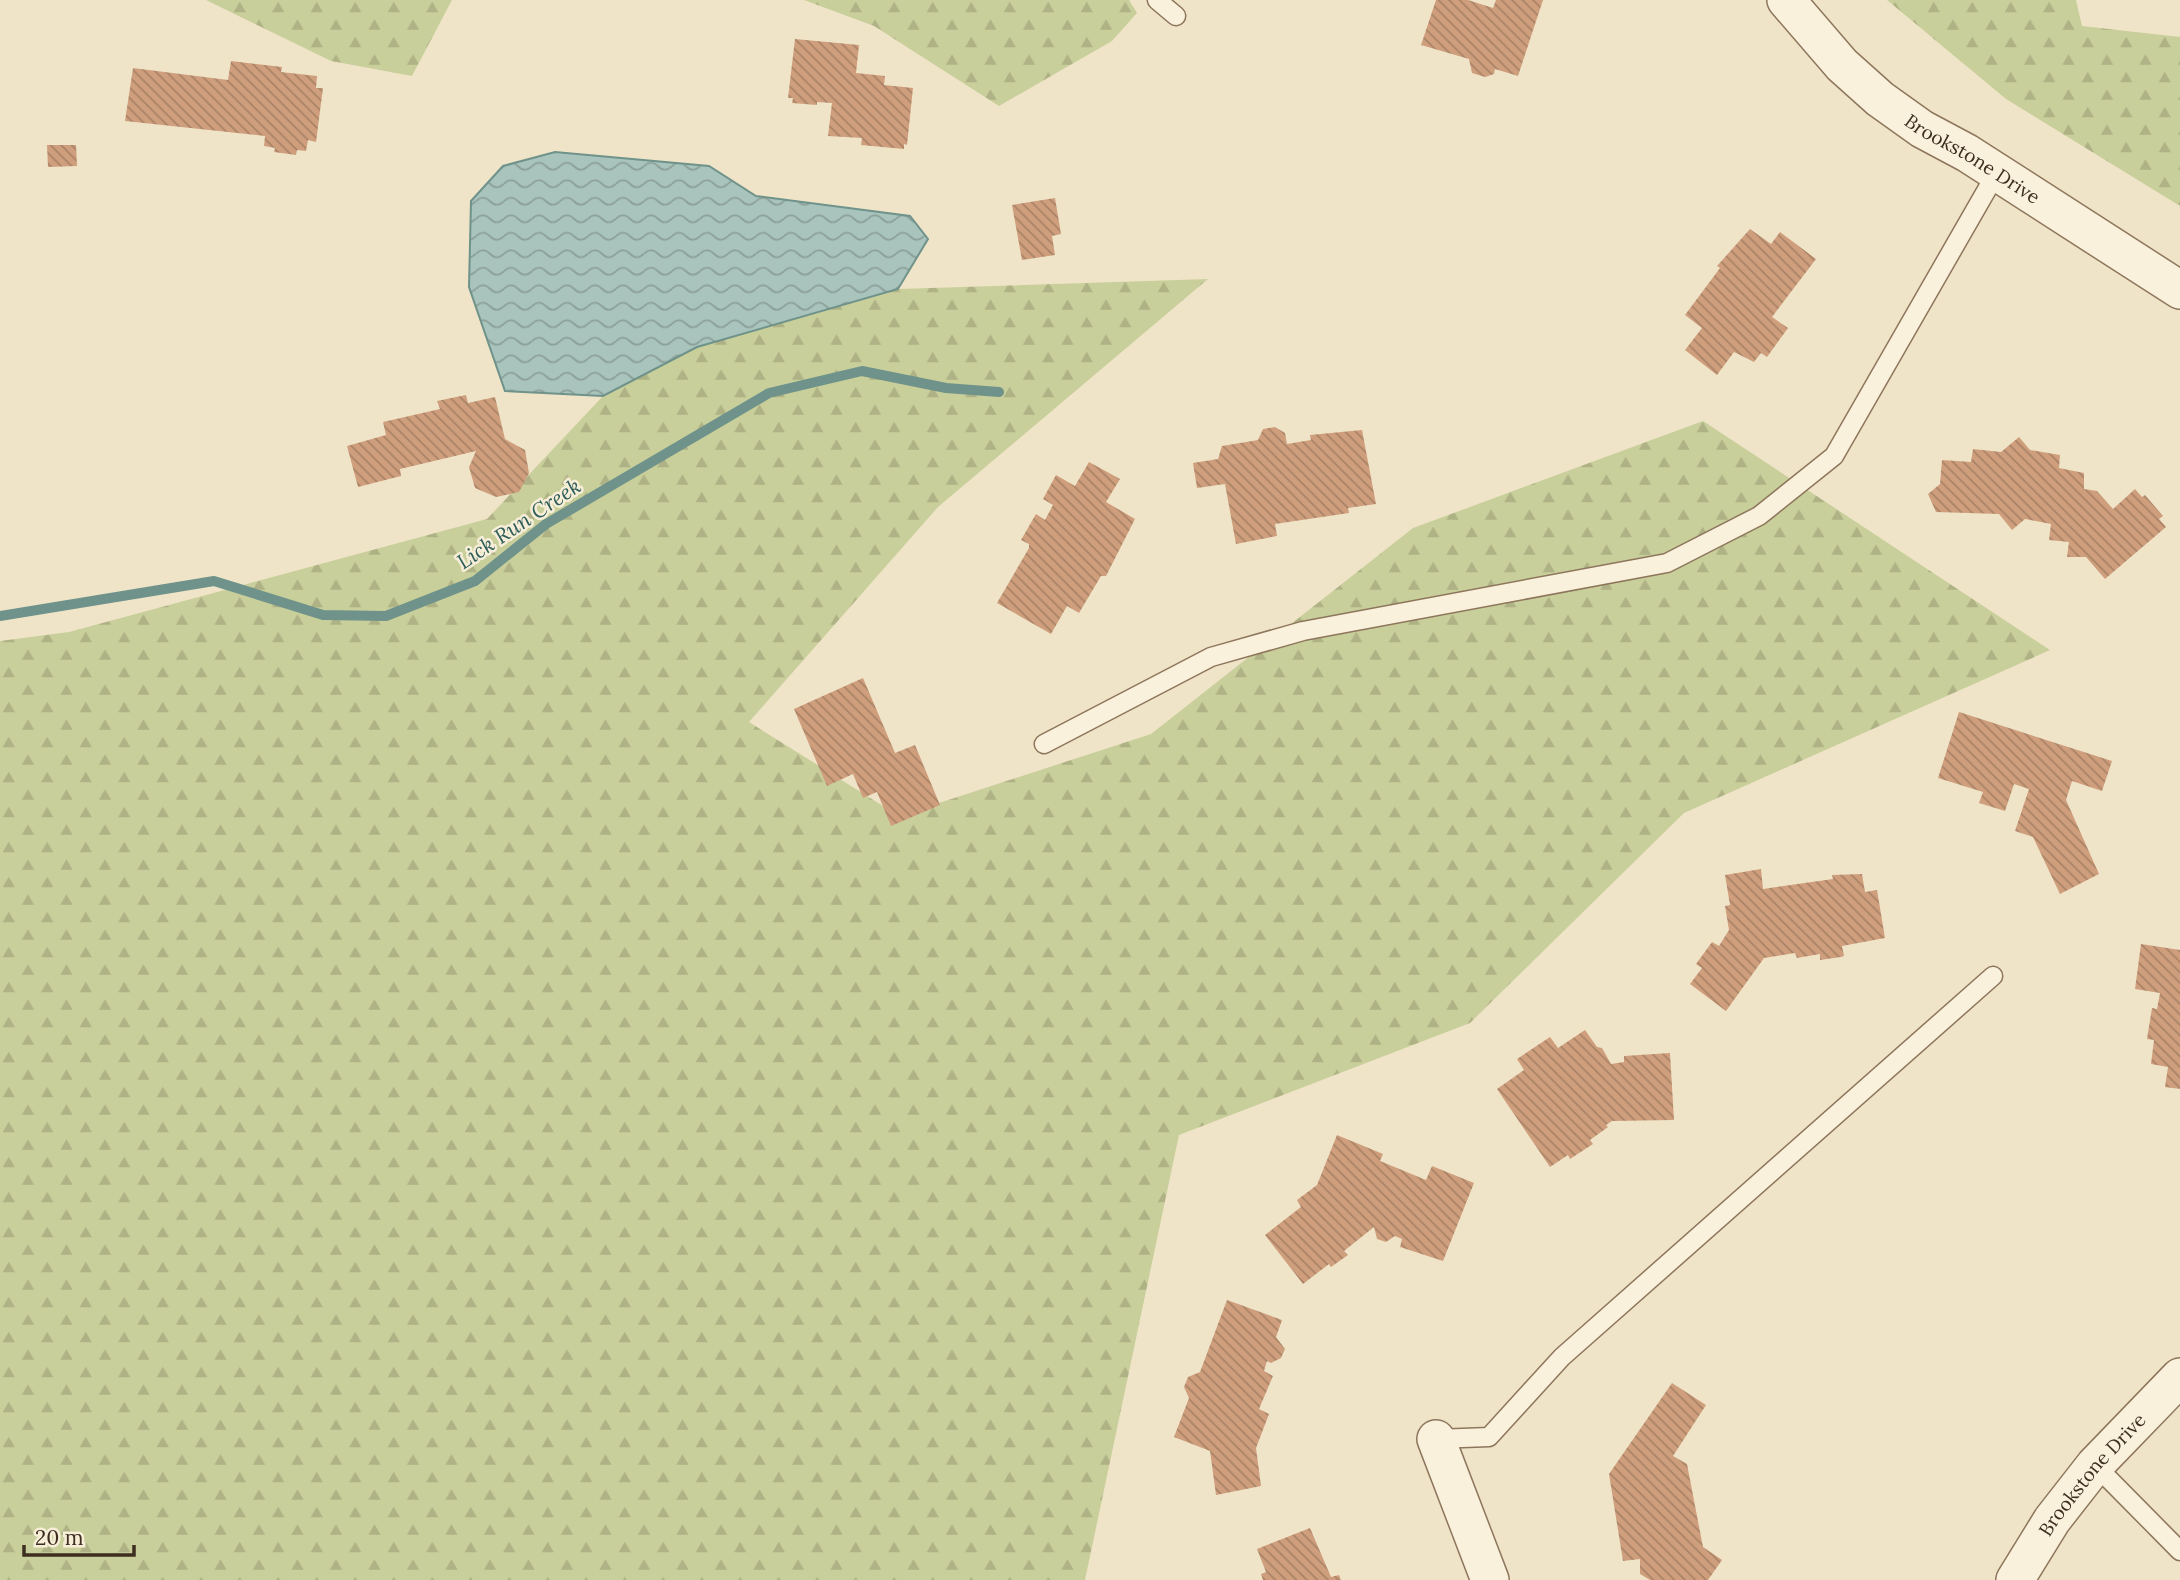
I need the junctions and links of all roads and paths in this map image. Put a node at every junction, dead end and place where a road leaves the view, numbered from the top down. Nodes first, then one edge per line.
1 (1157, 0) edge
2 (1786, 0) edge
3 (1176, 16) dead end
4 (1997, 173) junction
5 (2180, 290) edge
6 (1044, 744) dead end
7 (1993, 976) dead end
8 (2180, 1377) edge
9 (1436, 1438) joint
10 (2095, 1465) junction
11 (2180, 1551) edge
12 (1490, 1580) edge
13 (2015, 1580) edge

1 - 3 lane
2 - 4 street, Brookstone Drive
4 - 5 street, Brookstone Drive
4 - 6 lane
7 - 9 lane
8 - 10 street, Brookstone Drive
9 - 12 street
10 - 11 lane
10 - 13 street, Brookstone Drive

